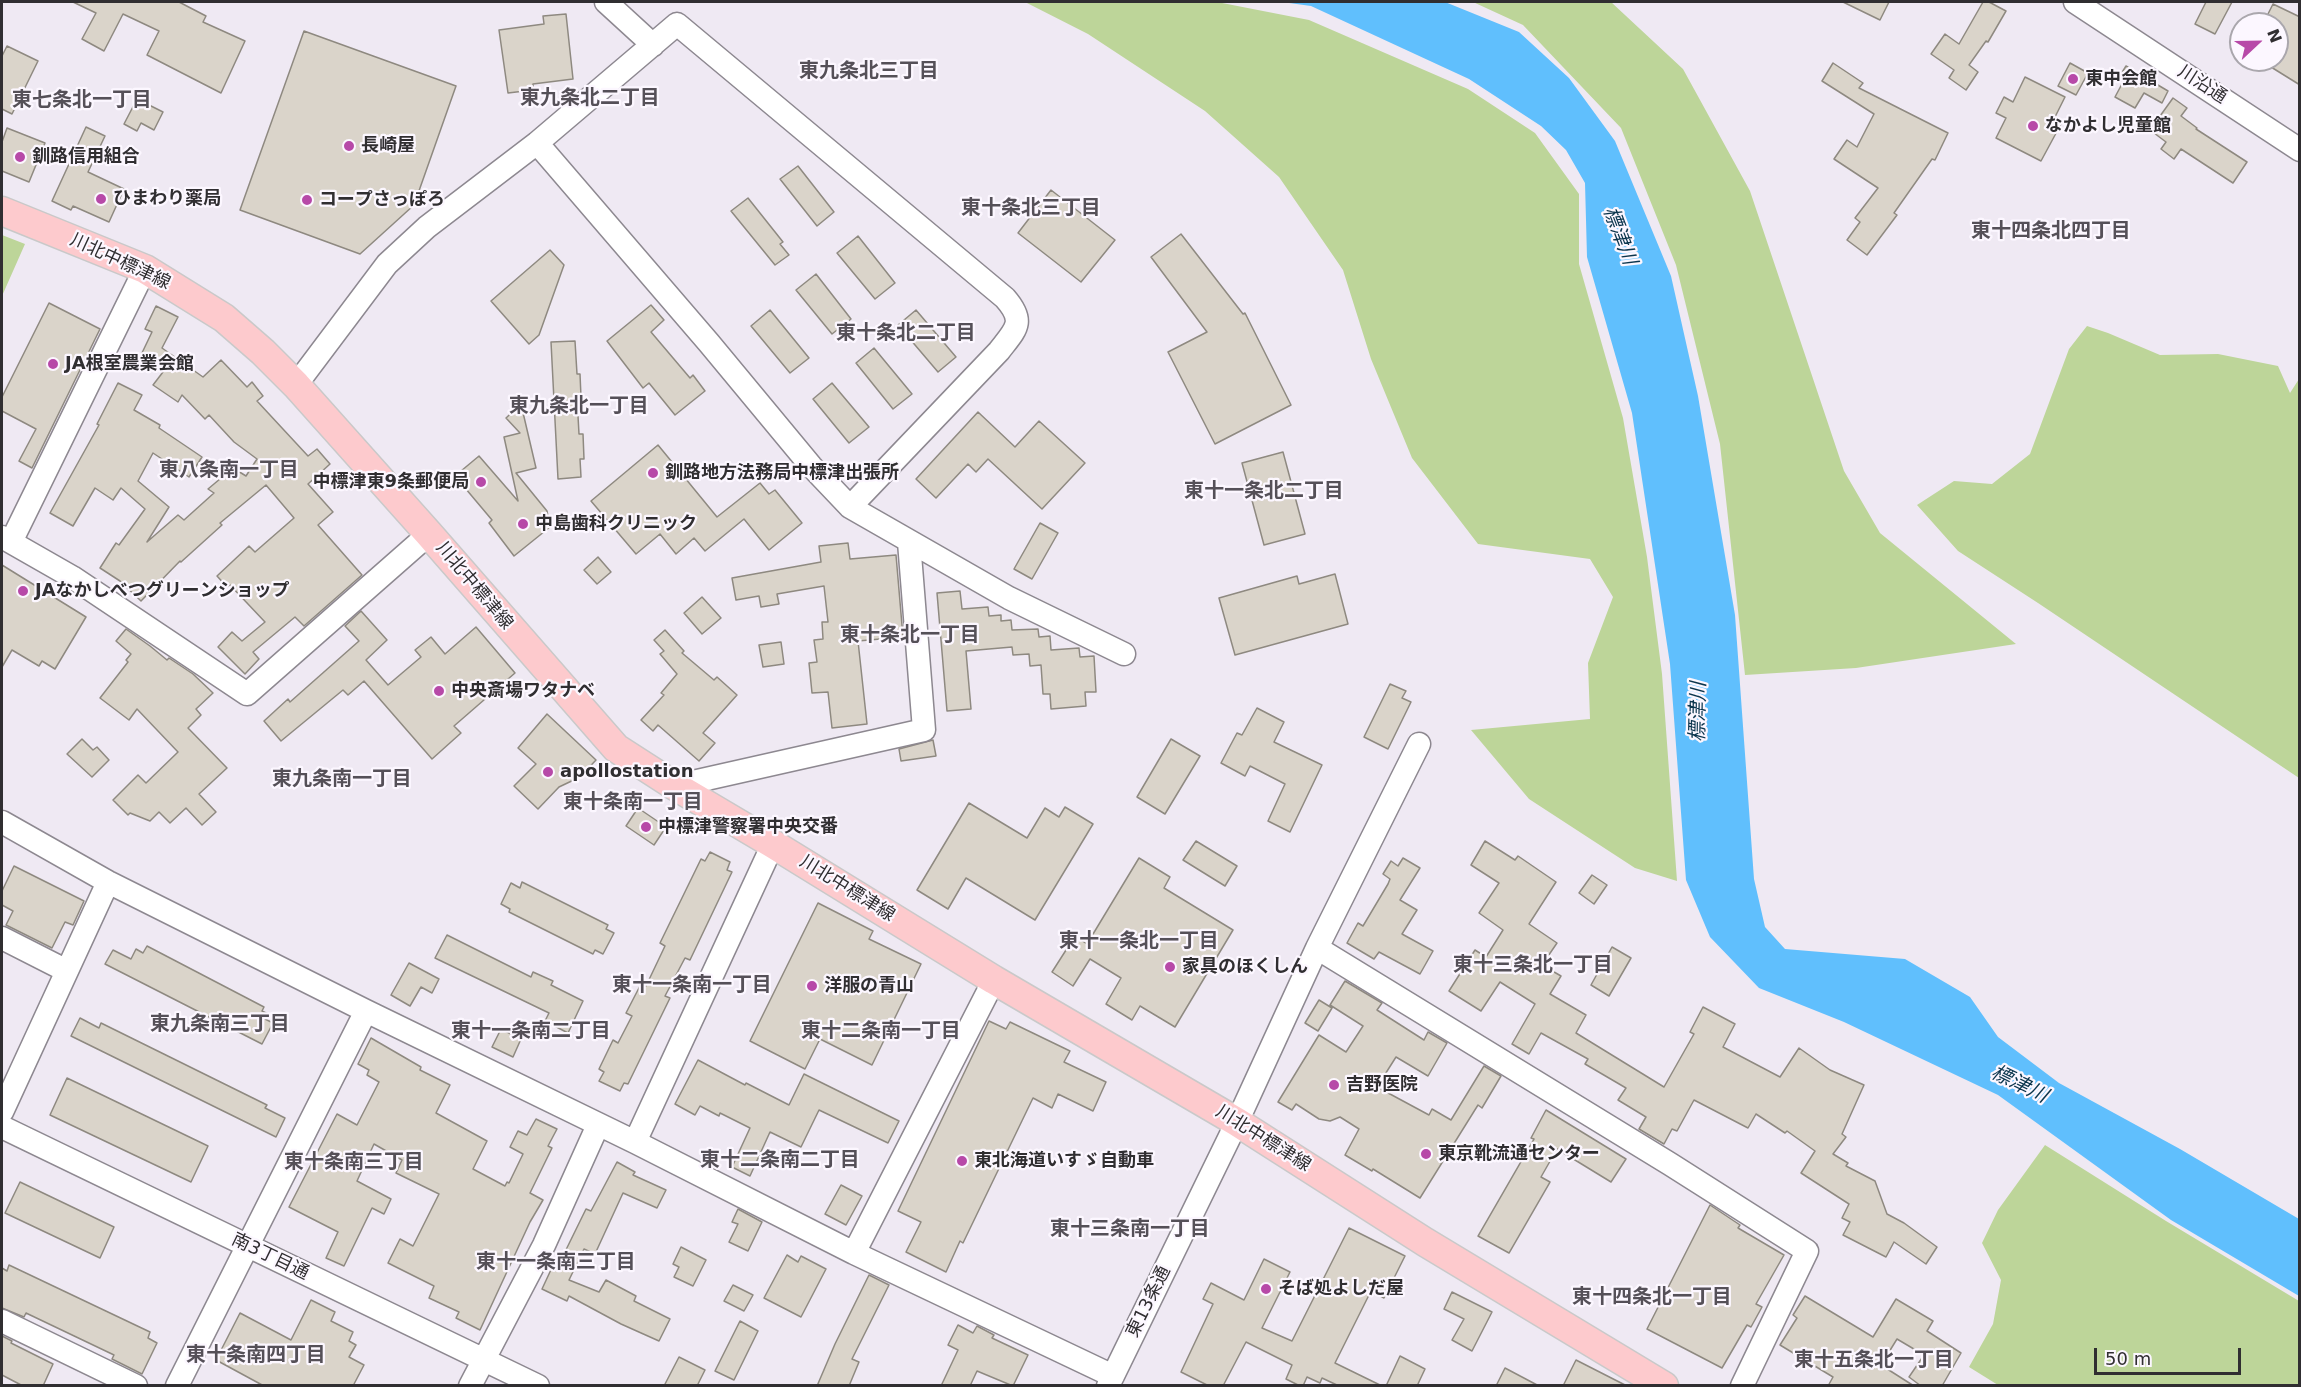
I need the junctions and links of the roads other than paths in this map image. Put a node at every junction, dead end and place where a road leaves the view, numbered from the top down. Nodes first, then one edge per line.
1 (606, 2) edge
2 (2085, 4) edge
3 (653, 45) junction
4 (537, 143) junction
5 (2300, 150) edge
6 (2, 211) edge
7 (145, 269) junction
8 (296, 385) junction
9 (850, 507) junction
10 (429, 534) junction
11 (6, 539) edge
12 (909, 542) junction
13 (1124, 654) dead end
14 (1419, 744) dead end
15 (675, 786) junction
16 (2, 822) edge
17 (773, 844) junction
18 (108, 882) junction
19 (2, 938) edge
20 (1317, 948) junction
21 (67, 971) junction
22 (994, 980) junction
23 (366, 1011) junction
24 (2, 1112) edge
25 (1237, 1122) junction
26 (598, 1125) junction
27 (2, 1127) edge
28 (635, 1142) junction
29 (247, 1246) junction
30 (854, 1253) junction
31 (2, 1321) edge
32 (483, 1359) junction
33 (1110, 1381) edge
34 (136, 1386) edge
35 (177, 1386) edge
36 (470, 1386) edge
37 (538, 1386) edge
38 (1664, 1386) edge
39 (1742, 1386) edge

1 - 3 street
2 - 5 street, 川沿通
3 - 4 street
3 - 9 street
4 - 8 street
4 - 9 street
6 - 7 main road, 川北中標津線
7 - 8 main road, 川北中標津線
7 - 11 street
8 - 10 main road, 川北中標津線
9 - 12 street
10 - 11 street
10 - 15 main road, 川北中標津線
12 - 13 street
12 - 15 street
14 - 20 street, 東13条通
15 - 17 main road, 川北中標津線
16 - 18 street
17 - 22 main road, 川北中標津線
17 - 28 street
18 - 21 street
18 - 23 street
19 - 21 street
20 - 25 street, 東13条通
20 - 39 street
21 - 24 street
22 - 25 main road, 川北中標津線
22 - 30 street
23 - 26 street
23 - 29 street
25 - 33 street, 東13条通
25 - 38 main road, 川北中標津線
26 - 28 street
26 - 32 street
27 - 29 street, 南3丁目通
28 - 30 street
29 - 32 street, 南3丁目通
29 - 35 street
30 - 33 street
31 - 34 street
32 - 36 street
32 - 37 street, 南3丁目通

